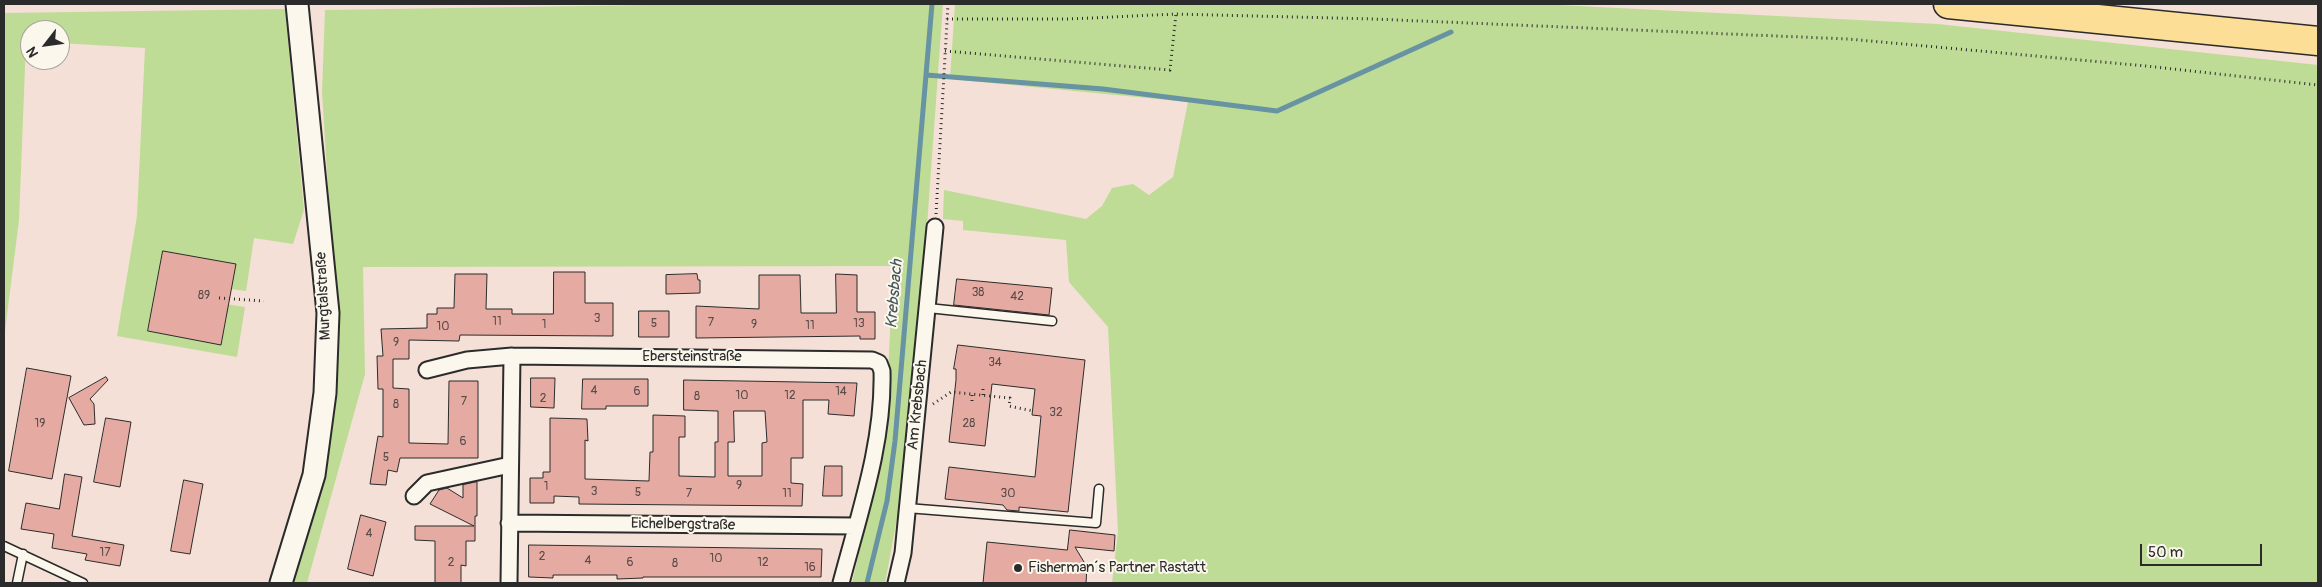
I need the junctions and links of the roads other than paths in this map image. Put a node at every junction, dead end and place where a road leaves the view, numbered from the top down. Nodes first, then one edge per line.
1 (297, 4) edge
2 (1948, 4) edge
3 (2318, 41) edge
4 (935, 227) road end
5 (928, 308) junction
6 (1052, 321) dead end
7 (512, 356) junction
8 (427, 370) dead end
9 (510, 465) junction
10 (1099, 489) dead end
11 (414, 496) dead end
12 (907, 508) junction
13 (509, 523) junction
14 (856, 526) junction
15 (4, 546) edge
16 (23, 554) junction
17 (17, 583) edge
18 (83, 583) edge
19 (281, 583) edge
20 (509, 583) edge
21 (841, 583) edge
22 (896, 583) edge

1 - 19 main road, Murgtalstraße
2 - 3 highway
4 - 5 street, Am Krebsbach
5 - 6 lane
5 - 12 street, Am Krebsbach
7 - 8 street, Ebersteinstraße
7 - 9 street
7 - 14 street, Ebersteinstraße
9 - 11 street
9 - 13 street
10 - 12 lane
12 - 22 street, Am Krebsbach
13 - 14 street, Eichelbergstraße
13 - 20 street
14 - 21 street
15 - 16 lane
16 - 17 lane
16 - 18 lane

